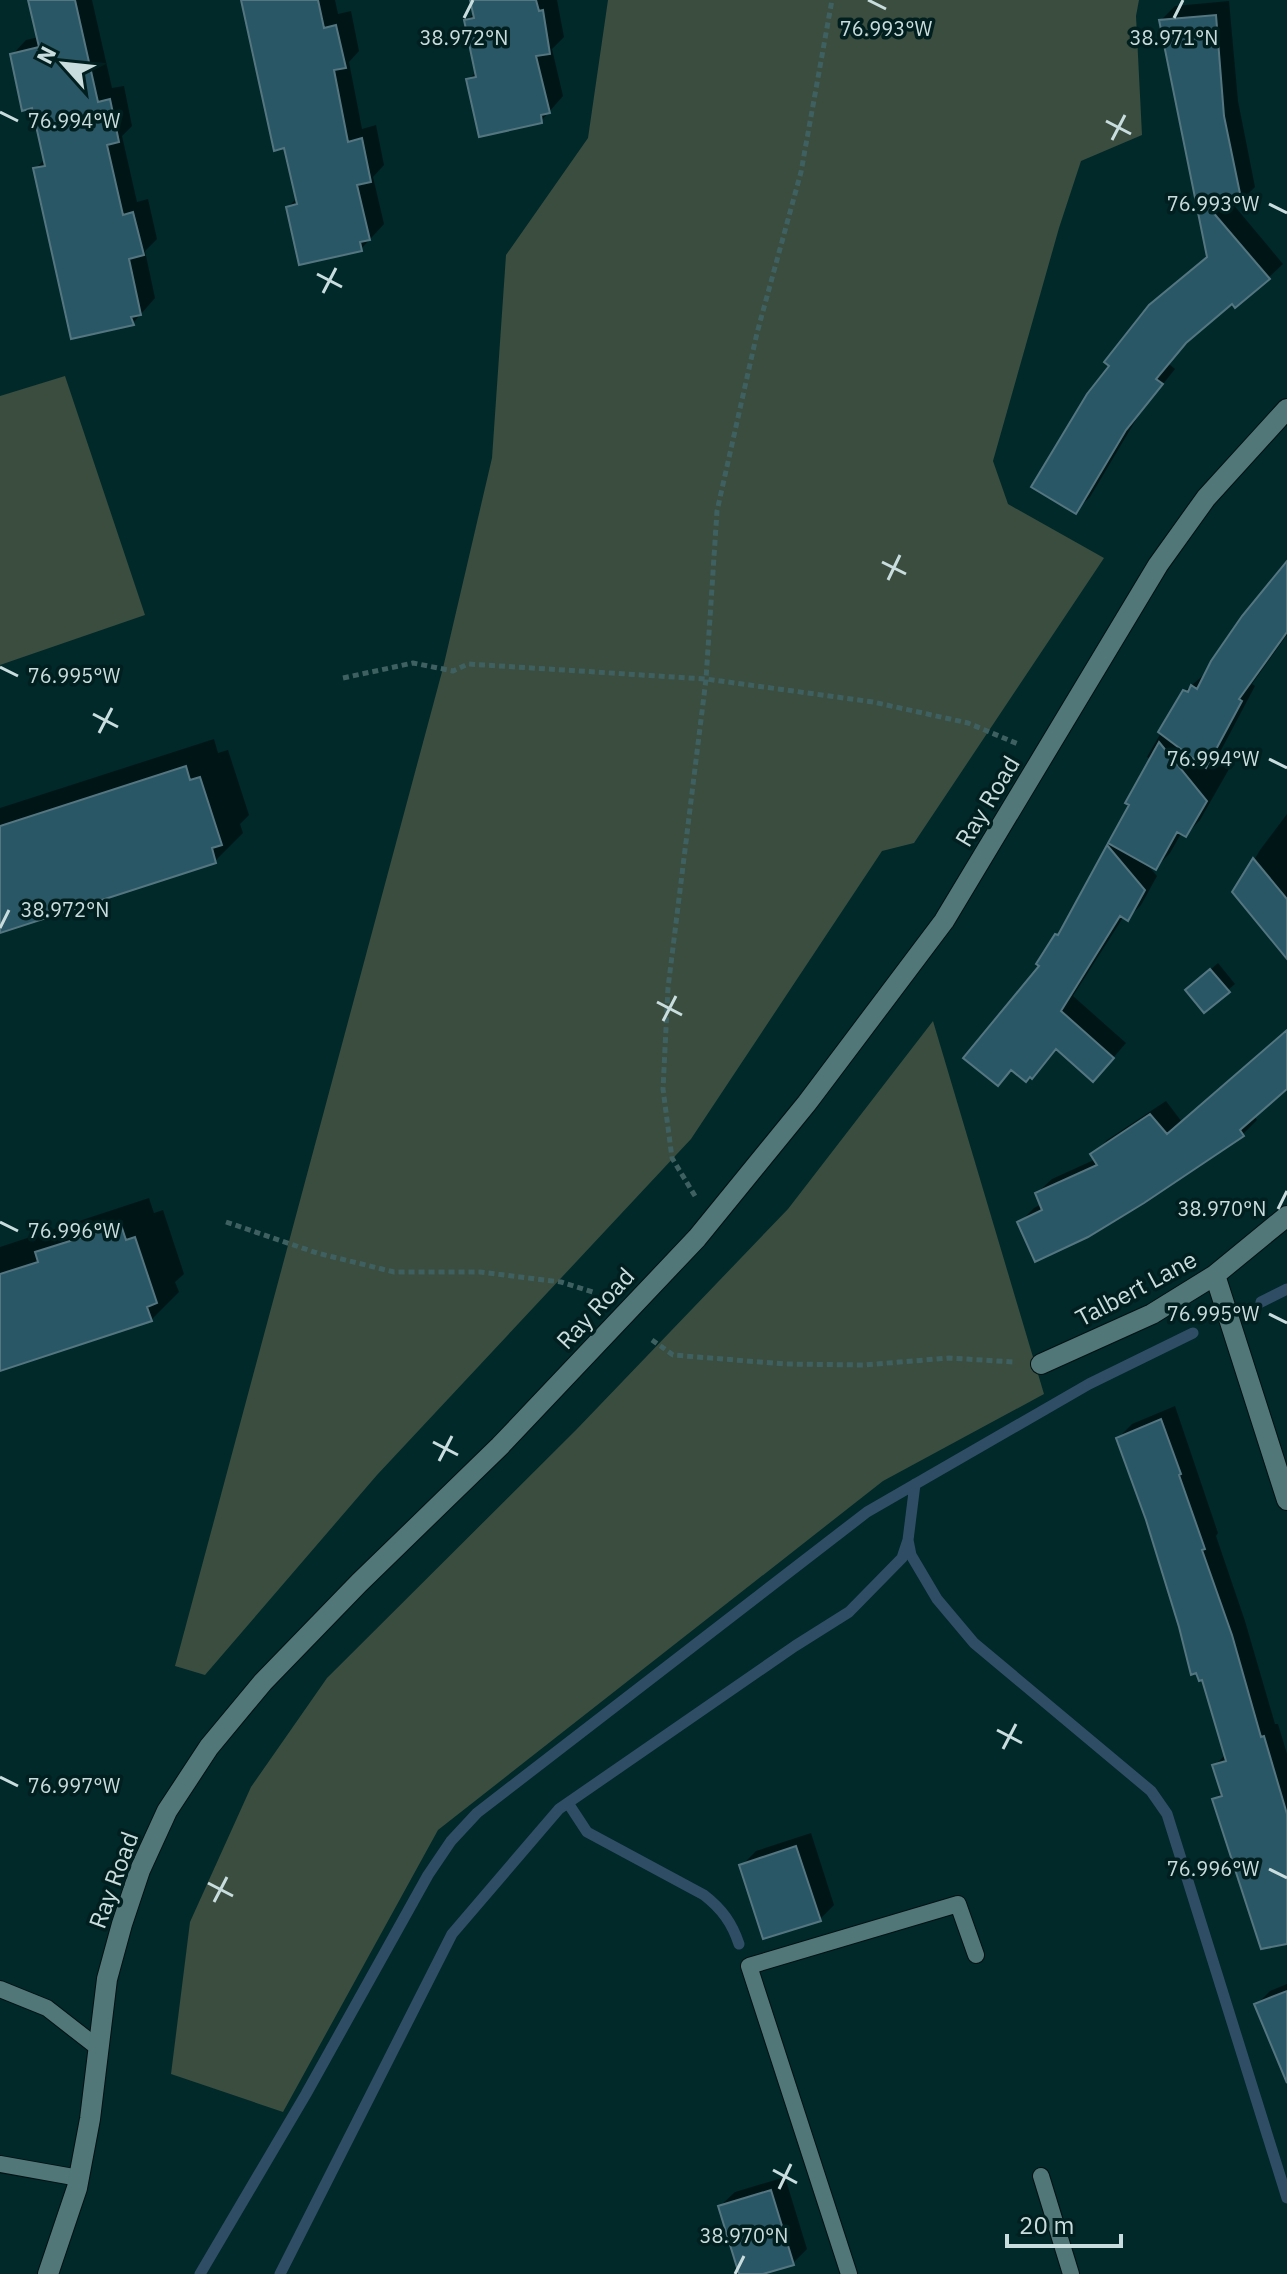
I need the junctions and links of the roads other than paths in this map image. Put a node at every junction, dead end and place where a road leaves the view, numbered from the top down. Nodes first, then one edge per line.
1 (1287, 409) edge
2 (1287, 1216) edge
3 (1215, 1275) junction
4 (1041, 1364) road end
5 (1287, 1500) edge
6 (976, 1955) dead end
7 (0, 1989) edge
8 (97, 2047) junction
9 (0, 2164) edge
10 (1041, 2176) dead end
11 (79, 2178) junction
12 (48, 2274) edge
13 (849, 2274) edge
14 (1071, 2274) edge

1 - 8 street, Ray Road
2 - 3 street, Talbert Lane
3 - 4 street, Talbert Lane
3 - 5 street
6 - 13 lane
7 - 8 lane
8 - 11 street, Ray Road
9 - 11 lane
10 - 14 lane
11 - 12 street, Ray Road

